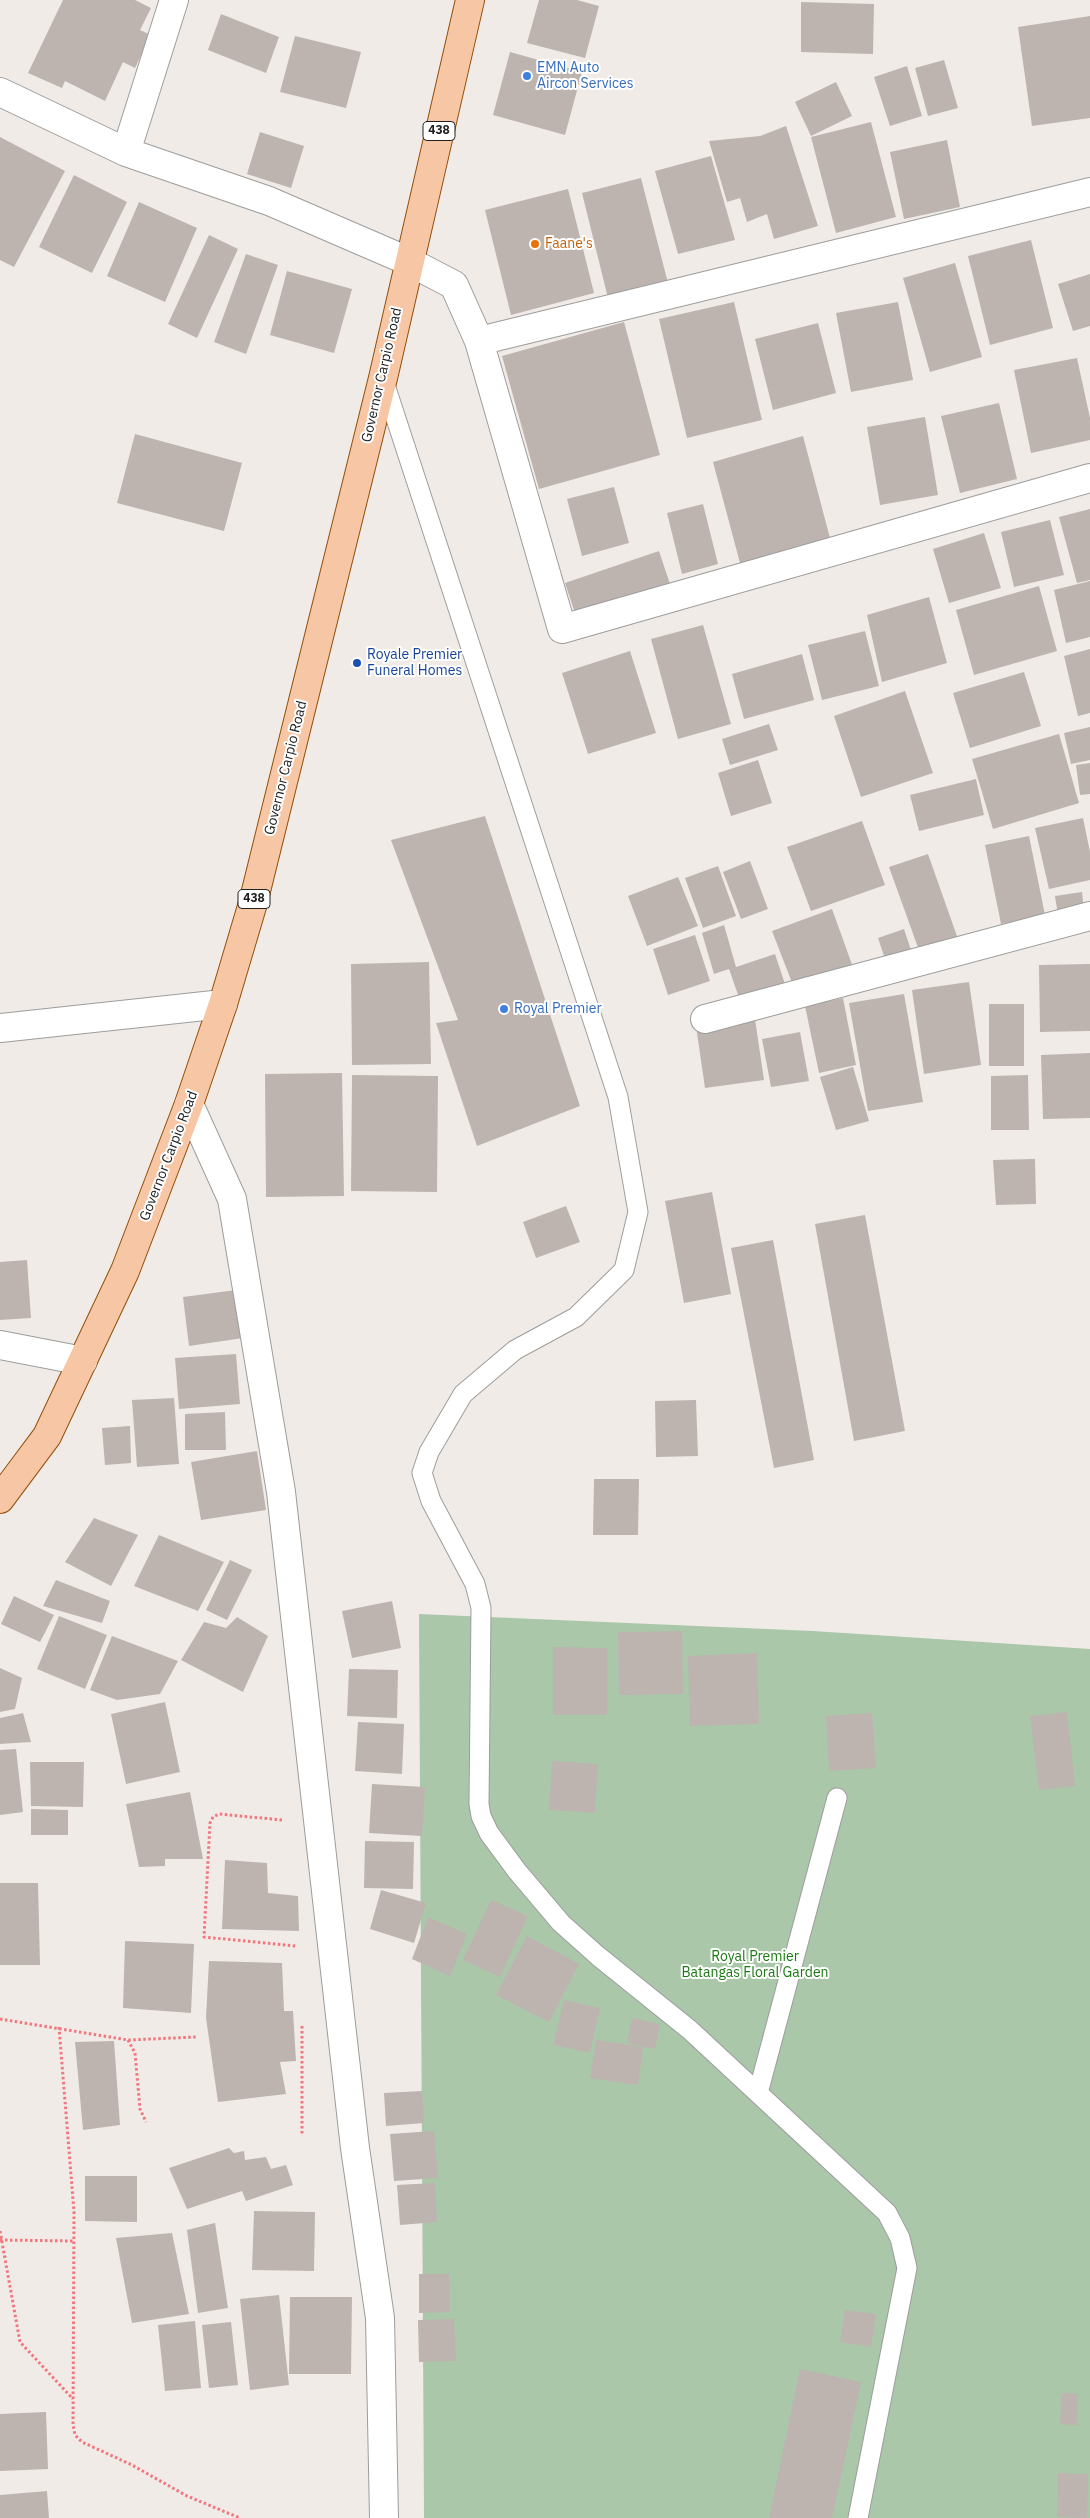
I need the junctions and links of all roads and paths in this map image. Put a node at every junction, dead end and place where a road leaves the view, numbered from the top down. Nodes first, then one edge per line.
1 (174, 0) edge
2 (470, 0) edge
3 (0, 92) edge
4 (126, 152) junction
5 (1090, 192) edge
6 (408, 262) junction
7 (479, 342) junction
8 (382, 378) junction
9 (1090, 478) edge
10 (1090, 916) edge
11 (223, 1004) junction
12 (705, 1019) dead end
13 (0, 1028) edge
14 (189, 1104) junction
15 (0, 1344) edge
16 (83, 1362) junction
17 (0, 1499) edge
18 (837, 1798) dead end
19 (289, 1821) dead end
20 (301, 1947) dead end
21 (302, 2016) dead end
22 (0, 2019) edge
23 (59, 2027) junction
24 (196, 2037) dead end
25 (128, 2040) junction
26 (758, 2094) junction
27 (146, 2122) dead end
28 (302, 2136) dead end
29 (0, 2231) edge
30 (0, 2240) edge
31 (74, 2241) junction
32 (73, 2399) junction
33 (240, 2518) edge
34 (384, 2518) edge
35 (858, 2518) edge

1 - 4 street
2 - 6 main road, Governor Carpio Road / 438
3 - 4 street
4 - 6 street
5 - 7 street
6 - 7 street
6 - 8 main road, Governor Carpio Road / 438
7 - 9 street
8 - 11 main road, Governor Carpio Road / 438
8 - 26 lane
10 - 12 street
11 - 13 street
11 - 14 main road, Governor Carpio Road / 438
14 - 16 main road, Governor Carpio Road / 438
14 - 34 street
15 - 16 street
16 - 17 main road, Governor Carpio Road / 438
18 - 26 lane
19 - 20 path
21 - 28 path
22 - 23 path
23 - 25 path
23 - 31 path
24 - 25 path
25 - 27 path
26 - 35 lane
29 - 30 path
30 - 31 path
30 - 32 path
31 - 32 path
32 - 33 path

